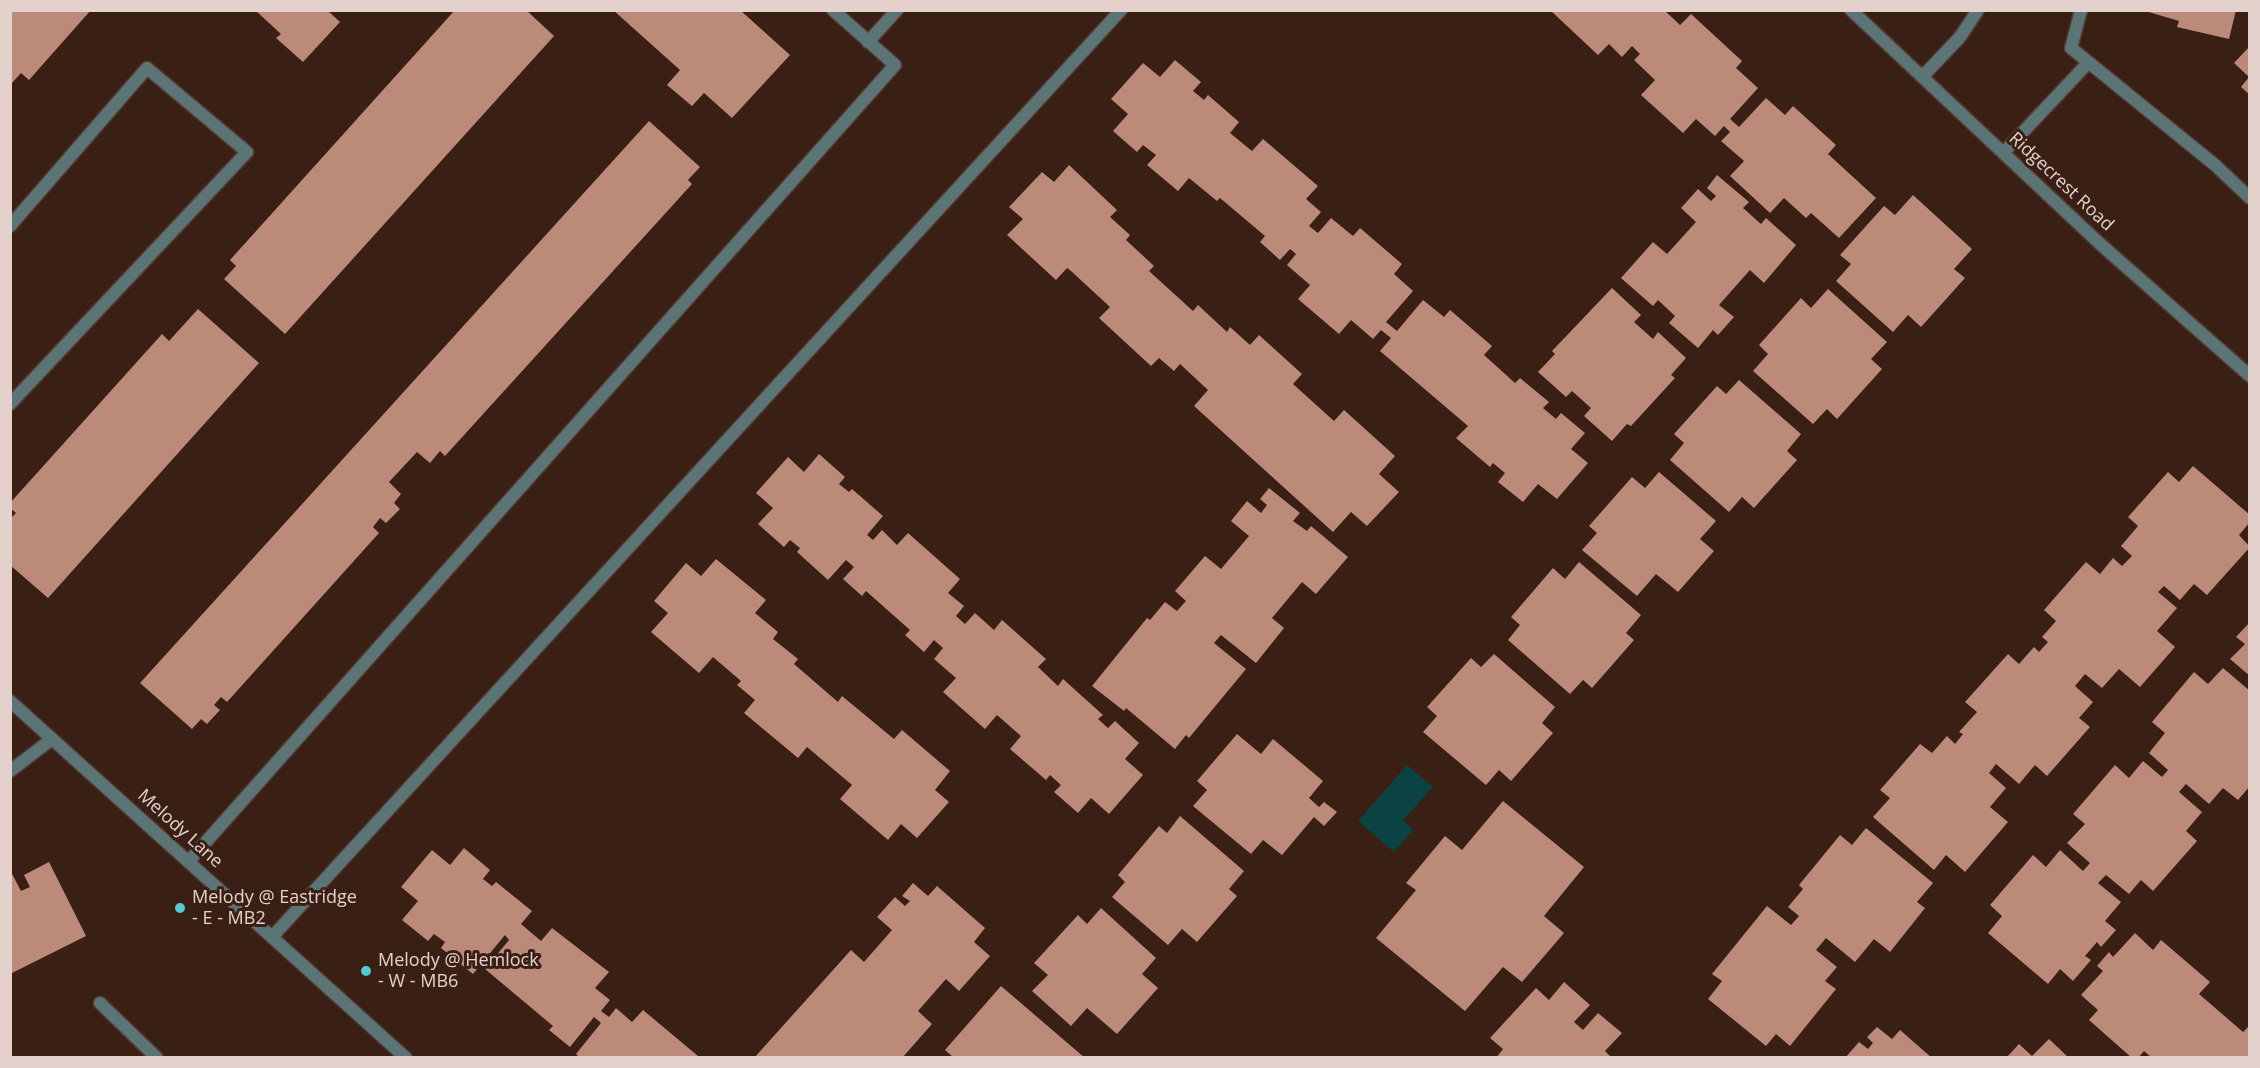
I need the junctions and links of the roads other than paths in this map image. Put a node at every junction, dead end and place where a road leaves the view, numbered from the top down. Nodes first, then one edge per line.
1 (833, 10) edge
2 (897, 10) edge
3 (1121, 10) edge
4 (1851, 10) edge
5 (2081, 10) edge
6 (1975, 12) edge
7 (868, 42) junction
8 (2088, 63) junction
9 (1923, 76) junction
10 (2004, 153) junction
11 (2250, 198) edge
12 (10, 226) edge
13 (2250, 376) edge
14 (10, 404) edge
15 (10, 701) edge
16 (52, 739) junction
17 (10, 771) edge
18 (189, 861) junction
19 (272, 937) junction
20 (100, 1003) dead end
21 (158, 1058) edge
22 (406, 1058) edge

1 - 7 street
2 - 7 street
3 - 19 street
4 - 9 street, Ridgecrest Road
5 - 8 street
6 - 9 street
7 - 18 street
8 - 10 street
8 - 11 street
9 - 10 street, Ridgecrest Road
10 - 13 street, Ridgecrest Road
12 - 14 street
15 - 16 street, Melody Lane
16 - 17 street
16 - 18 street, Melody Lane
18 - 19 street, Melody Lane
19 - 22 street, Melody Lane
20 - 21 street

